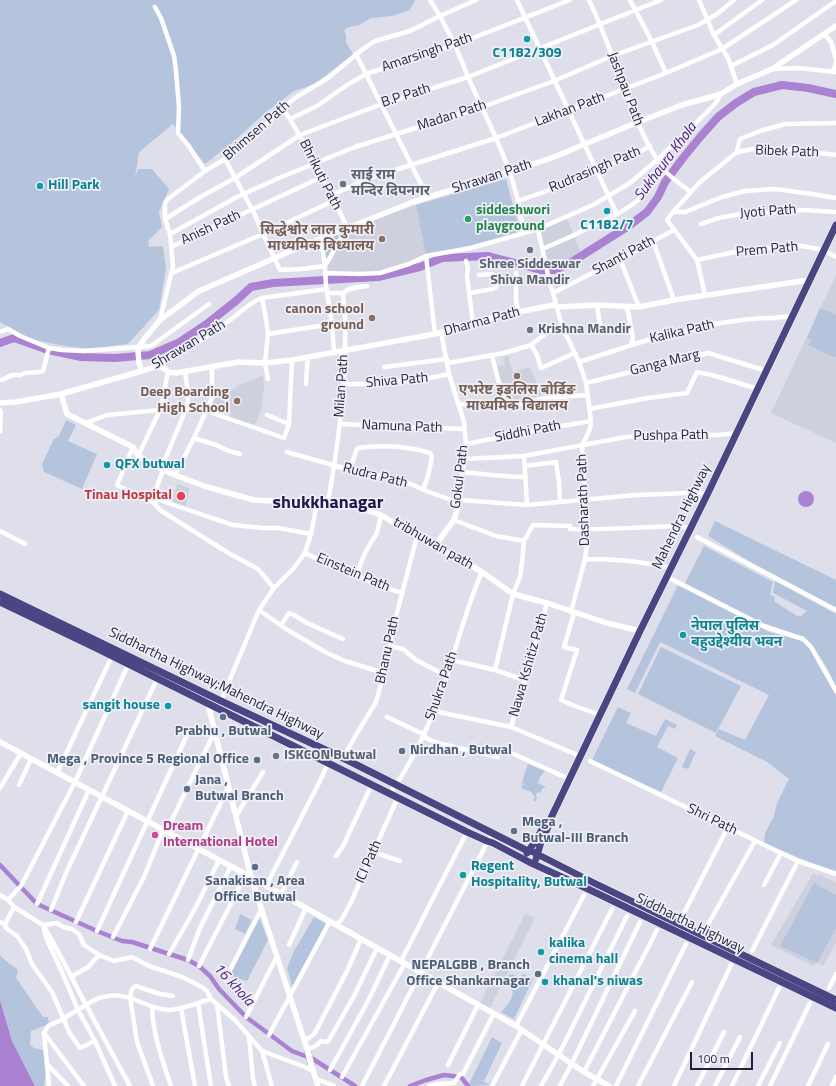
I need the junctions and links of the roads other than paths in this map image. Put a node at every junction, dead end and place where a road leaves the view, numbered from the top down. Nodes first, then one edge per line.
1 (430, 0) edge
2 (476, 0) edge
3 (517, 0) edge
4 (570, 0) edge
5 (589, 0) edge
6 (630, 0) edge
7 (661, 0) edge
8 (699, 0) edge
9 (734, 0) edge
10 (762, 0) edge
11 (796, 0) edge
12 (836, 1) edge
13 (155, 7) dead end
14 (636, 10) junction
15 (440, 16) junction
16 (525, 18) junction
17 (708, 20) junction
18 (601, 24) junction
19 (836, 26) edge
20 (824, 34) junction
21 (714, 35) junction
22 (652, 42) junction
23 (455, 45) junction
24 (540, 49) junction
25 (722, 49) junction
26 (356, 54) junction
27 (612, 56) junction
28 (836, 59) edge
29 (836, 62) edge
30 (731, 66) junction
31 (772, 68) junction
32 (835, 72) edge
33 (666, 73) junction
34 (366, 74) junction
35 (468, 77) junction
36 (554, 81) junction
37 (737, 84) junction
38 (624, 89) junction
39 (721, 94) junction
40 (382, 104) junction
41 (482, 107) junction
42 (282, 108) junction
43 (568, 110) junction
44 (290, 119) junction
45 (638, 122) junction
46 (836, 123) edge
47 (396, 134) junction
48 (300, 135) junction
49 (496, 138) junction
50 (584, 144) junction
51 (650, 146) junction
52 (737, 152) junction
53 (836, 155) edge
54 (225, 159) junction
55 (657, 160) junction
56 (316, 164) junction
57 (412, 165) junction
58 (597, 170) junction
59 (205, 171) junction
60 (510, 172) junction
61 (667, 172) junction
62 (322, 177) junction
63 (235, 178) junction
64 (691, 192) junction
65 (243, 194) junction
66 (332, 195) junction
67 (608, 196) junction
68 (428, 198) junction
69 (836, 198) edge
70 (335, 200) junction
71 (518, 201) junction
72 (252, 209) junction
73 (673, 212) junction
74 (836, 212) edge
75 (617, 214) junction
76 (165, 220) junction
77 (701, 224) dead end
78 (836, 225) edge
79 (347, 228) junction
80 (538, 229) junction
81 (674, 230) junction
82 (524, 233) junction
83 (170, 234) junction
84 (263, 234) junction
85 (321, 238) junction
86 (653, 241) junction
87 (171, 247) junction
88 (542, 248) junction
89 (824, 250) junction
90 (836, 257) edge
91 (275, 258) junction
92 (427, 258) junction
93 (620, 259) junction
94 (697, 260) junction
95 (466, 261) dead end
96 (325, 266) junction
97 (516, 272) dead end
98 (172, 273) junction
99 (325, 274) junction
100 (479, 275) dead end
101 (809, 280) junction
102 (367, 286) dead end
103 (327, 289) junction
104 (553, 292) junction
105 (344, 293) junction
106 (469, 293) junction
107 (705, 295) junction
108 (262, 298) junction
109 (674, 300) junction
110 (209, 304) dead end
111 (597, 305) junction
112 (625, 306) junction
113 (639, 307) junction
114 (557, 308) junction
115 (518, 312) junction
116 (792, 317) junction
117 (160, 320) junction
118 (472, 323) junction
119 (332, 324) junction
120 (562, 326) junction
121 (0, 332) edge
122 (601, 332) dead end
123 (438, 333) junction
124 (268, 334) junction
125 (530, 345) junction
126 (631, 345) junction
127 (49, 348) junction
128 (138, 349) junction
129 (345, 350) junction
130 (334, 352) junction
131 (575, 353) junction
132 (492, 356) junction
133 (308, 357) junction
134 (292, 360) junction
135 (447, 361) junction
136 (579, 362) junction
137 (266, 363) junction
138 (157, 366) junction
139 (212, 367) junction
140 (384, 367) dead end
141 (767, 370) junction
142 (142, 372) junction
143 (168, 372) junction
144 (186, 372) junction
145 (449, 374) junction
146 (268, 378) dead end
147 (0, 380) edge
148 (586, 383) junction
149 (306, 384) dead end
150 (344, 384) junction
151 (758, 389) junction
152 (61, 394) junction
153 (587, 395) junction
154 (504, 402) junction
155 (0, 403) edge
156 (458, 404) junction
157 (187, 408) junction
158 (590, 408) junction
159 (0, 410) edge
160 (160, 410) junction
161 (207, 411) junction
162 (267, 415) dead end
163 (591, 421) junction
164 (86, 423) junction
165 (289, 424) junction
166 (340, 424) junction
167 (464, 429) junction
168 (0, 432) edge
169 (737, 433) junction
170 (194, 438) junction
171 (466, 444) junction
172 (582, 446) junction
173 (133, 447) junction
174 (287, 452) dead end
175 (240, 454) dead end
176 (138, 456) junction
177 (524, 456) junction
178 (465, 459) junction
179 (335, 466) junction
180 (525, 466) junction
181 (162, 469) junction
182 (350, 470) junction
183 (462, 472) junction
184 (175, 476) junction
185 (526, 477) junction
186 (423, 490) junction
187 (708, 494) junction
188 (585, 499) junction
189 (460, 500) junction
190 (155, 501) junction
191 (328, 502) junction
192 (560, 502) junction
193 (317, 503) junction
194 (528, 505) junction
195 (381, 515) junction
196 (454, 520) junction
197 (586, 529) junction
198 (691, 529) junction
199 (0, 530) edge
200 (311, 534) junction
201 (417, 536) junction
202 (697, 537) dead end
203 (524, 541) junction
204 (25, 544) dead end
205 (434, 547) junction
206 (305, 552) junction
207 (585, 559) junction
208 (671, 569) junction
209 (482, 572) junction
210 (356, 576) junction
211 (667, 577) junction
212 (274, 588) junction
213 (402, 593) junction
214 (0, 594) edge
215 (513, 594) junction
216 (0, 602) edge
217 (547, 603) junction
218 (259, 610) junction
219 (836, 610) edge
220 (573, 612) junction
221 (281, 625) junction
222 (640, 631) junction
223 (342, 639) dead end
224 (390, 646) junction
225 (112, 656) junction
226 (452, 660) junction
227 (128, 665) junction
228 (495, 670) junction
229 (384, 673) junction
230 (447, 676) junction
231 (157, 679) junction
232 (524, 680) junction
233 (836, 691) edge
234 (210, 696) junction
235 (220, 701) junction
236 (208, 704) junction
237 (218, 708) junction
238 (434, 711) junction
239 (600, 715) junction
240 (387, 717) dead end
241 (511, 727) junction
242 (215, 731) junction
243 (187, 735) dead end
244 (425, 736) junction
245 (0, 742) edge
246 (507, 751) dead end
247 (21, 754) junction
248 (580, 756) junction
249 (498, 757) dead end
250 (343, 758) junction
251 (31, 759) junction
252 (590, 761) dead end
253 (328, 763) junction
254 (263, 772) dead end
255 (56, 773) junction
256 (570, 779) junction
257 (75, 782) junction
258 (372, 784) junction
259 (19, 785) dead end
260 (396, 785) junction
261 (229, 786) junction
262 (0, 788) edge
263 (89, 790) junction
264 (390, 793) junction
265 (102, 797) junction
266 (398, 797) junction
267 (128, 811) junction
268 (236, 816) junction
269 (550, 820) junction
270 (148, 822) junction
271 (728, 827) junction
272 (165, 831) junction
273 (467, 832) junction
274 (492, 833) junction
275 (487, 841) junction
276 (755, 841) junction
277 (198, 849) junction
278 (529, 851) junction
279 (373, 852) junction
280 (781, 853) junction
281 (537, 855) junction
282 (336, 856) dead end
283 (525, 859) junction
284 (219, 860) junction
285 (400, 861) dead end
286 (798, 861) junction
287 (297, 862) dead end
288 (532, 863) junction
289 (231, 866) junction
290 (836, 874) edge
291 (252, 877) junction
292 (242, 882) dead end
293 (764, 885) dead end
294 (266, 886) junction
295 (281, 894) junction
296 (0, 895) edge
297 (584, 895) dead end
298 (8, 900) junction
299 (37, 904) dead end
300 (14, 907) junction
301 (262, 908) junction
302 (306, 908) junction
303 (612, 909) dead end
304 (51, 910) dead end
305 (627, 916) dead end
306 (682, 917) dead end
307 (330, 921) junction
308 (76, 922) dead end
309 (640, 922) dead end
310 (2, 923) edge
311 (43, 925) junction
312 (336, 925) junction
313 (706, 928) dead end
314 (656, 930) dead end
315 (97, 931) dead end
316 (113, 937) dead end
317 (361, 939) junction
318 (686, 944) dead end
319 (289, 945) dead end
320 (377, 948) junction
321 (150, 949) dead end
322 (752, 950) dead end
323 (169, 954) dead end
324 (99, 955) junction
325 (390, 955) junction
326 (277, 956) junction
327 (188, 960) dead end
328 (403, 962) junction
329 (731, 965) dead end
330 (199, 966) dead end
331 (421, 972) junction
332 (836, 974) edge
333 (71, 977) junction
334 (225, 980) dead end
335 (692, 982) dead end
336 (438, 983) junction
337 (779, 988) dead end
338 (829, 988) dead end
339 (290, 995) junction
340 (173, 996) dead end
341 (130, 997) junction
342 (211, 999) junction
343 (836, 1000) edge
344 (198, 1003) junction
345 (810, 1003) dead end
346 (217, 1004) junction
347 (86, 1005) junction
348 (478, 1005) junction
349 (152, 1007) junction
350 (181, 1008) junction
351 (836, 1008) edge
352 (78, 1010) junction
353 (635, 1011) dead end
354 (494, 1013) junction
355 (246, 1017) dead end
356 (64, 1020) junction
357 (516, 1026) junction
358 (522, 1029) junction
359 (724, 1032) dead end
360 (44, 1033) junction
361 (269, 1035) dead end
362 (249, 1036) junction
363 (740, 1037) dead end
364 (95, 1041) junction
365 (305, 1041) junction
366 (780, 1043) dead end
367 (544, 1044) junction
368 (828, 1044) dead end
369 (262, 1051) junction
370 (308, 1051) junction
371 (559, 1054) junction
372 (572, 1063) junction
373 (311, 1064) joint
374 (48, 1065) junction
375 (448, 1065) dead end
376 (330, 1070) dead end
377 (313, 1072) junction
378 (584, 1072) junction
379 (342, 1077) dead end
380 (836, 1077) edge
381 (316, 1079) junction
382 (597, 1079) junction
383 (438, 1085) edge
384 (48, 1086) edge
385 (68, 1086) edge
386 (84, 1086) edge
387 (115, 1086) edge
388 (130, 1086) edge
389 (153, 1086) edge
390 (171, 1086) edge
391 (195, 1086) edge
392 (211, 1086) edge
393 (229, 1086) edge
394 (254, 1086) edge
395 (272, 1086) edge
396 (318, 1086) edge
397 (334, 1086) edge
398 (362, 1086) edge
399 (384, 1086) edge
400 (429, 1086) edge
401 (492, 1086) edge
402 (522, 1086) edge
403 (541, 1086) edge
404 (560, 1086) edge
405 (593, 1086) edge
406 (610, 1086) edge
407 (616, 1086) edge
408 (638, 1086) edge
409 (674, 1086) edge
410 (697, 1086) edge
411 (715, 1086) edge
412 (732, 1086) edge
413 (758, 1086) edge
414 (770, 1086) edge
415 (808, 1086) edge
416 (832, 1086) edge

1 - 15 street
2 - 15 street, Bhimsen Path
3 - 16 street
4 - 16 street, Amarsingh Path
5 - 18 street, Jashpau Path
6 - 14 street
7 - 14 street, B.P Path
8 - 17 street
9 - 17 street, Madan Path
10 - 21 street
11 - 25 street, Lakhan Path
12 - 30 street
13 - 59 street
14 - 18 street, B.P Path
14 - 22 street
15 - 23 street
15 - 26 street, Bhimsen Path
16 - 23 street, Amarsingh Path
16 - 24 street
17 - 21 street
17 - 22 street, Madan Path
18 - 24 street, B.P Path
18 - 27 street, Jashpau Path
19 - 20 street, Shrawan Path
20 - 28 street
20 - 31 street, Shrawan Path
21 - 25 street
22 - 27 street, Madan Path
22 - 33 street
23 - 34 street, Amarsingh Path
23 - 35 street
24 - 35 street, B.P Path
24 - 36 street
25 - 30 street
25 - 33 street, Lakhan Path
26 - 34 street
26 - 42 street, Bhimsen Path
27 - 36 street, Madan Path
27 - 38 street, Jashpau Path
29 - 32 street
30 - 37 street
31 - 32 street
31 - 37 street, Shrawan Path
33 - 38 street, Lakhan Path
34 - 40 street
34 - 44 street, Amarsingh Path
35 - 40 street, B.P Path
35 - 41 street
36 - 41 street, Madan Path
36 - 43 street
37 - 39 street, Shrawan Path
38 - 43 street, Lakhan Path
38 - 45 street, Jashpau Path
39 - 45 street, Shrawan Path
39 - 55 street
40 - 47 street
40 - 48 street, B.P Path
41 - 47 street, Madan Path
41 - 49 street
42 - 44 street, Bhrikuti Path
42 - 54 street, Bhimsen Path
43 - 49 street, Lakhan Path
43 - 50 street
44 - 48 street, Bhrikuti Path
45 - 50 street, Shrawan Path
45 - 51 street, Jashpau Path
46 - 52 street
47 - 56 street, Madan Path
47 - 57 street
48 - 56 street, Bhrikuti Path
48 - 63 street, B.P Path
49 - 57 street, Lakhan Path
49 - 60 street
50 - 58 street
50 - 60 street, Shrawan Path
51 - 55 street, Jashpau Path
51 - 58 street, Rudrasingh Path
52 - 53 street, Bibek Path
52 - 64 street
54 - 59 street, Bhimsen Path
54 - 63 street
55 - 61 street, Jashpau Path
55 - 67 street
56 - 62 street, Bhrikuti Path
56 - 65 street, Madan Path
57 - 66 street, Lakhan Path
57 - 68 street
58 - 67 street
58 - 71 street, Rudrasingh Path
59 - 76 street, Bhimsen Path
60 - 68 street, Shrawan Path
60 - 71 street
61 - 64 street, Jashpau Path
61 - 75 street
62 - 66 street, Bhrikuti Path
62 - 72 street, Anish Path
63 - 65 street
63 - 76 street, B.P Path
64 - 73 street
65 - 72 street
65 - 83 street, Madan Path
66 - 70 street, Bhrikuti Path
67 - 75 street
67 - 80 street
68 - 79 street, Shrawan Path
69 - 73 street
70 - 79 street, Bhrikuti Path
70 - 84 street
71 - 82 street
72 - 84 street
72 - 87 street, Anish Path
73 - 81 street
74 - 77 street, Jyoti Path
75 - 88 street
76 - 83 street, Bhimsen Path
78 - 89 highway, Mahendra Highway
79 - 85 street, Shrawan Path
79 - 96 street
80 - 82 street
80 - 88 street, Dasharath Path
81 - 86 street, Shanti Path
81 - 94 street
82 - 92 street
83 - 87 street, Bhimsen Path
84 - 91 street
84 - 98 street
85 - 91 street, Shrawan Path
85 - 96 street
86 - 93 street, Shanti Path
86 - 109 street
87 - 98 street, Bhimsen Path
88 - 104 street, Dasharath Path
89 - 90 street, Prem Path
89 - 94 street, Prem Path
89 - 101 highway, Mahendra Highway
91 - 96 street
91 - 117 street, Shrawan Path
92 - 99 street
92 - 123 street, Gokul Path
93 - 104 street, Shanti Path
93 - 113 street
94 - 107 street
95 - 106 street
96 - 99 street
97 - 115 street
98 - 117 street, Bhimsen Path
99 - 103 street
100 - 106 street
101 - 107 street, Dharma Path
101 - 116 highway, Mahendra Highway
102 - 105 street
103 - 105 street, Shrawan Path
103 - 108 street, Shrawan Path
103 - 119 street
104 - 114 street, Dasharath Path
105 - 129 street, Milan Path
106 - 118 street
107 - 109 street, Dharma Path
108 - 124 street
108 - 138 street, Shrawan Path
109 - 113 street, Dharma Path
110 - 128 street
111 - 112 street, Dharma Path
111 - 114 street, Dharma Path
111 - 122 street
112 - 113 street, Dharma Path
112 - 126 street
114 - 115 street, Dharma Path
114 - 120 street, Dasharath Path
115 - 118 street, Dharma Path
116 - 126 street, Kalika Path
116 - 141 highway, Mahendra Highway
117 - 128 street, Shrawan Path
118 - 123 street, Dharma Path
119 - 124 street
119 - 130 street
120 - 125 street
120 - 131 street, Dasharath Path
121 - 127 street
123 - 129 street, Dharma Path
123 - 135 street, Gokul Path
124 - 137 street
125 - 131 street
125 - 132 street
126 - 136 street, Kalika Path
127 - 128 street
127 - 147 street
128 - 142 street
129 - 130 street, Dharma Path
129 - 150 street, Milan Path
130 - 133 street, Dharma Path
131 - 136 street, Dasharath Path
132 - 135 street
132 - 154 street
133 - 134 street, Dharma Path
133 - 149 street
134 - 137 street, Dharma Path
134 - 165 street
135 - 140 street
135 - 145 street, Gokul Path
136 - 148 street, Dasharath Path
137 - 139 street, Dharma Path
137 - 146 street
138 - 142 street, Shrawan Path
138 - 143 street, Dharma Path
139 - 144 street, Dharma Path
139 - 161 street
141 - 148 street, Ganga Marg
141 - 151 highway, Mahendra Highway
142 - 152 street, Shrawan Path
143 - 144 street, Dharma Path
143 - 160 street
144 - 157 street
145 - 150 street, Shiva Path
145 - 156 street, Gokul Path
148 - 153 street, Dasharath Path
150 - 166 street, Milan Path
151 - 158 street
151 - 169 highway, Mahendra Highway
152 - 155 street, Shrawan Path
152 - 164 street
153 - 154 street
153 - 158 street, Dasharath Path
154 - 156 street
156 - 167 street, Gokul Path
157 - 161 street
157 - 181 street
158 - 163 street, Dasharath Path
159 - 168 street
160 - 164 street
160 - 176 street
161 - 165 street
161 - 170 street
162 - 165 street
163 - 171 street, Siddhi Path
163 - 172 street, Dasharath Path
164 - 173 street
166 - 167 street, Namuna Path
166 - 179 street, Milan Path
167 - 171 street, Gokul Path
169 - 172 street, Pushpa Path
169 - 187 highway, Mahendra Highway
170 - 175 street
170 - 184 street
171 - 178 street, Gokul Path
172 - 177 street, Pushpa Path
172 - 188 street, Dasharath Path
173 - 176 street
173 - 190 street
174 - 179 street, Rudra Path
176 - 181 street, tribhuwan path
177 - 178 street, Pushpa Path
177 - 180 street
178 - 183 street, Gokul Path
179 - 182 street, Rudra Path
179 - 191 street, Milan Path
180 - 185 street
180 - 192 street
181 - 184 street, tribhuwan path
181 - 190 street
182 - 186 street, Rudra Path
182 - 186 street
183 - 185 street
183 - 189 street, Gokul Path
184 - 193 street, tribhuwan path
185 - 194 street
186 - 189 street, Rudra Path
187 - 188 street, Rudra Path
187 - 198 highway, Mahendra Highway
188 - 192 street, Rudra Path
188 - 197 street, Dasharath Path
189 - 194 street, Rudra Path
189 - 196 street, Gokul Path
190 - 200 street
190 - 212 street
191 - 193 street, tribhuwan path
191 - 195 street, tribhuwan path
192 - 194 street, Rudra Path
193 - 200 street
195 - 201 street, tribhuwan path
195 - 210 street
196 - 203 street
196 - 205 street, Gokul Path
197 - 198 street
197 - 203 street
197 - 207 street, Dasharath Path
198 - 208 highway, Mahendra Highway
199 - 204 street
200 - 206 street
201 - 205 street, tribhuwan path
201 - 213 street, Bhanu Path
202 - 219 street
203 - 215 street
205 - 209 street, tribhuwan path
206 - 210 street, Einstein Path
206 - 212 street
207 - 208 street
207 - 220 street, Dasharath Path
208 - 211 highway, Mahendra Highway
209 - 215 street, tribhuwan path
209 - 226 street, Shukra Path
210 - 213 street, Einstein Path
211 - 222 highway, Mahendra Highway
211 - 233 street
212 - 218 street
213 - 224 street, Bhanu Path
214 - 234 highway, Siddhartha Highway;Mahendra Highway
215 - 217 street, tribhuwan path
215 - 228 street
216 - 225 highway
217 - 220 street, tribhuwan path
217 - 232 street, Nawa Kshitiz Path
218 - 221 street
218 - 235 street
220 - 222 street, tribhuwan path
220 - 239 street, Dasharath Path
221 - 223 street
221 - 229 street
222 - 239 highway, Mahendra Highway
224 - 229 street, Bhanu Path
224 - 230 street
225 - 227 highway
225 - 255 street
226 - 228 street
226 - 230 street, Shukra Path
227 - 231 highway
227 - 257 street
228 - 232 street
229 - 250 street, Bhanu Path
230 - 238 street, Shukra Path
231 - 236 highway
231 - 265 street
232 - 241 street, Nawa Kshitiz Path
234 - 235 highway, Siddhartha Highway;Mahendra Highway
234 - 236 street
235 - 237 street
235 - 250 highway, Siddhartha Highway;Mahendra Highway
236 - 237 highway, Siddhartha Highway;Mahendra Highway
236 - 242 street
237 - 253 highway, Siddhartha Highway;Mahendra Highway
238 - 241 street
238 - 244 street, Shukra Path
239 - 248 highway, Mahendra Highway
240 - 244 street
241 - 248 street
242 - 261 street
242 - 272 street
243 - 270 street
244 - 249 street
244 - 260 street, Shukra Path
245 - 247 street
246 - 256 street
247 - 251 street
247 - 262 street
248 - 256 highway, Mahendra Highway
250 - 260 highway, Siddhartha Highway;Mahendra Highway
251 - 255 street
251 - 259 street
252 - 271 street, Shri Path
253 - 258 highway, Siddhartha Highway;Mahendra Highway
253 - 294 street
254 - 268 street
255 - 257 street
256 - 269 highway, Mahendra Highway
257 - 263 street
257 - 298 street
258 - 264 highway, Siddhartha Highway;Mahendra Highway
258 - 282 street
260 - 264 street, Shukra Path
260 - 274 highway, Siddhartha Highway;Mahendra Highway
261 - 268 street
261 - 277 street
263 - 265 street
263 - 299 street
264 - 266 highway, Siddhartha Highway;Mahendra Highway
265 - 267 street
265 - 304 street
266 - 273 highway, Siddhartha Highway;Mahendra Highway
266 - 279 street, ICI Path
267 - 270 street
267 - 308 street
268 - 291 street
269 - 278 highway, Mahendra Highway
269 - 281 highway, Mahendra Highway
270 - 272 street
270 - 315 street
271 - 276 street, Shri Path
271 - 306 street
272 - 277 street
272 - 316 street
273 - 275 highway, Siddhartha Highway;Mahendra Highway
273 - 328 street
274 - 275 street
274 - 278 highway, Siddhartha Highway;Mahendra Highway
275 - 283 highway, Siddhartha Highway;Mahendra Highway
275 - 331 street
276 - 280 street, Shri Path
276 - 313 street
277 - 284 street
277 - 321 street
278 - 281 highway, Siddhartha Highway
278 - 283 highway, Mahendra Highway
279 - 285 street
279 - 312 street, ICI Path
280 - 286 street, Shri Path
280 - 293 street
281 - 288 highway, Mahendra Highway
281 - 343 highway, Siddhartha Highway
283 - 288 highway, Siddhartha Highway;Mahendra Highway
284 - 289 street
284 - 323 street
286 - 290 street, Shri Path
286 - 322 street
287 - 295 street
288 - 351 highway, Siddhartha Highway
289 - 291 street
289 - 327 street
291 - 294 street
291 - 301 street
292 - 330 street
294 - 295 street
295 - 302 street
296 - 298 street
297 - 357 street
298 - 300 street
300 - 310 street
300 - 311 street
301 - 326 street
301 - 334 street
302 - 307 street
302 - 319 street
303 - 367 street
305 - 371 street
307 - 312 street
307 - 339 street
309 - 372 street
310 - 356 street
311 - 324 street
311 - 333 street
311 - 352 street
312 - 317 street
314 - 378 street
317 - 320 street
317 - 365 street
318 - 407 street
320 - 325 street
320 - 370 street
324 - 333 street
324 - 342 street
325 - 328 street
325 - 376 street
326 - 339 street
326 - 355 street
328 - 331 street
328 - 379 street
329 - 409 street
331 - 336 street
331 - 398 street
332 - 338 street
333 - 347 street
335 - 408 street
336 - 348 street
336 - 399 street
337 - 412 street
339 - 361 street
339 - 365 street
340 - 341 street
341 - 347 street
341 - 349 street
341 - 389 street
342 - 344 street
342 - 346 street
344 - 350 street
344 - 392 street
345 - 414 street
346 - 362 street
346 - 393 street
347 - 352 street
347 - 388 street
348 - 354 street
348 - 375 street
349 - 350 street
349 - 390 street
350 - 391 street
352 - 356 street
352 - 364 street
353 - 382 street
354 - 357 street
354 - 383 street
356 - 360 street
356 - 364 street
357 - 358 street
358 - 367 street
358 - 401 street
359 - 410 street
360 - 374 street
360 - 386 street
362 - 369 street
362 - 394 street
363 - 411 street
364 - 387 street
365 - 370 street
366 - 413 street
367 - 371 street
367 - 402 street
368 - 415 street
369 - 377 street
369 - 395 street
370 - 373 main road
371 - 372 street
371 - 403 street
372 - 378 street
372 - 404 street
373 - 377 street
374 - 384 street
374 - 385 street
377 - 381 street
378 - 382 street
380 - 416 street
381 - 396 street
381 - 397 street
382 - 405 street
382 - 406 street
383 - 400 street

